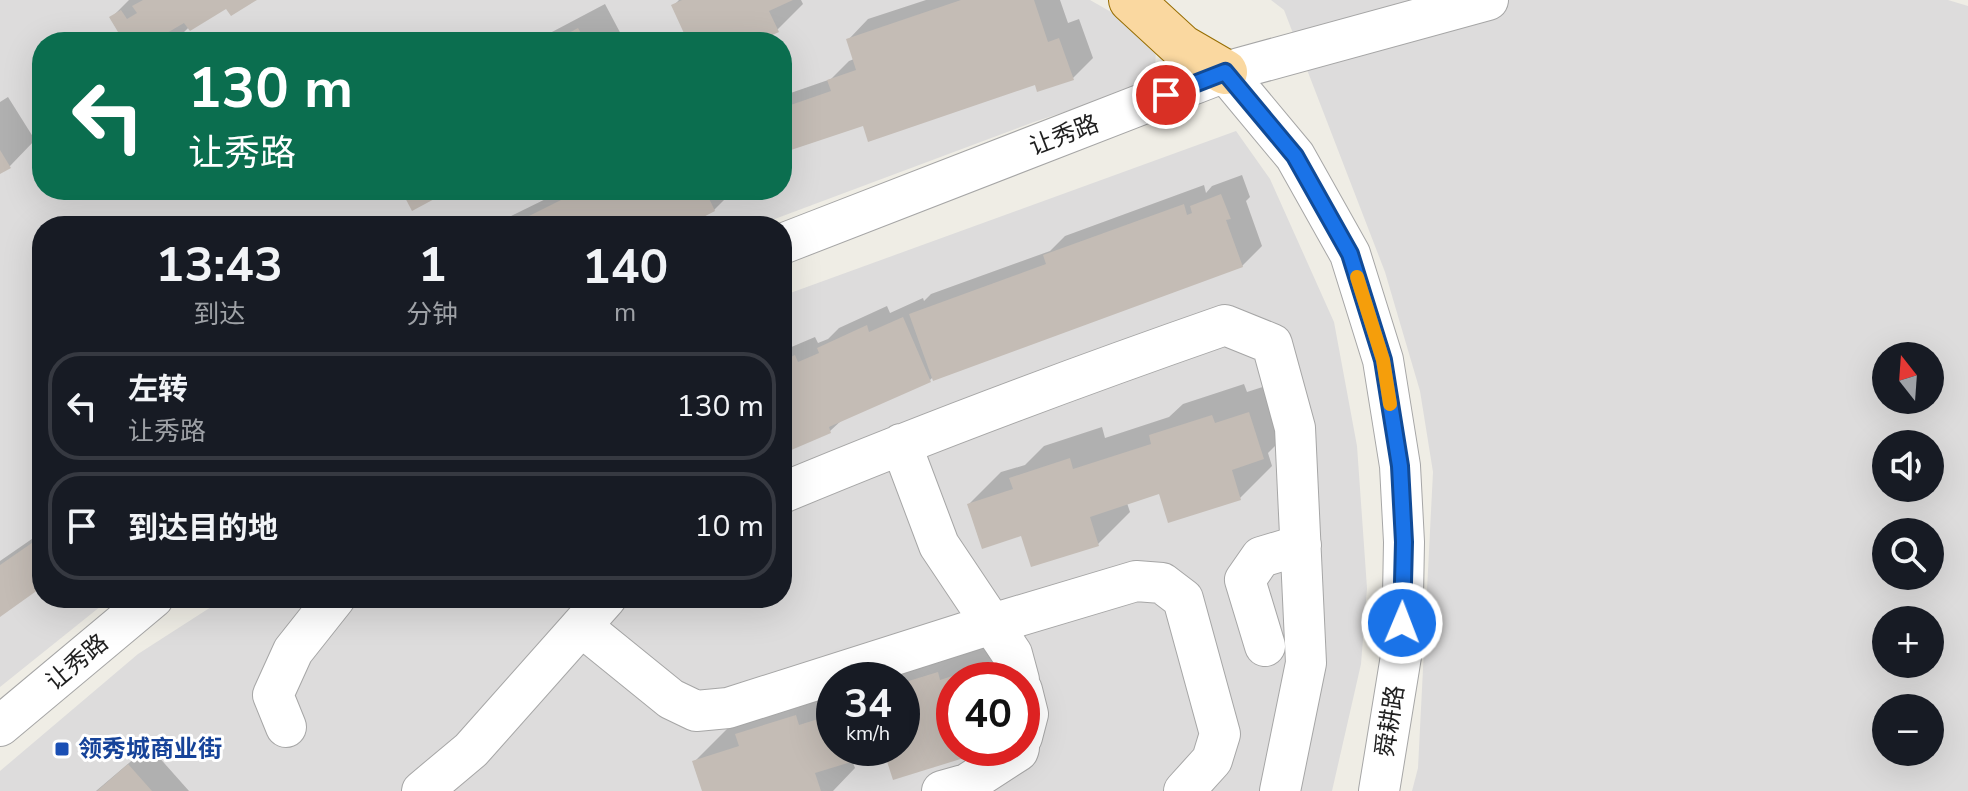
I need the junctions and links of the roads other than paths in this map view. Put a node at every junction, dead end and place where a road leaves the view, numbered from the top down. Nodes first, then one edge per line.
1 (1131, 0) edge
2 (1174, 0) edge
3 (1488, 0) edge
4 (1225, 72) junction
5 (792, 240) edge
6 (901, 444) junction
7 (792, 489) edge
8 (1301, 545) junction
9 (141, 608) edge
10 (327, 608) edge
11 (593, 612) edge
12 (992, 624) junction
13 (1265, 646) dead end
14 (1014, 662) edge
15 (0, 726) edge
16 (286, 727) dead end
17 (995, 766) edge
18 (422, 791) edge
19 (942, 791) edge
20 (1184, 791) edge
21 (1280, 791) edge
22 (1379, 791) edge

1 - 4 main road, 舜耕路
2 - 4 main road, 舜耕路
3 - 4 street, 让秀路
4 - 5 street, 让秀路
4 - 22 street, 舜耕路
6 - 7 street
6 - 8 street
6 - 12 street
8 - 13 street
8 - 21 street
9 - 15 street, 让秀路
10 - 16 street
11 - 12 street
11 - 18 street
12 - 14 street
12 - 20 street
17 - 19 street

